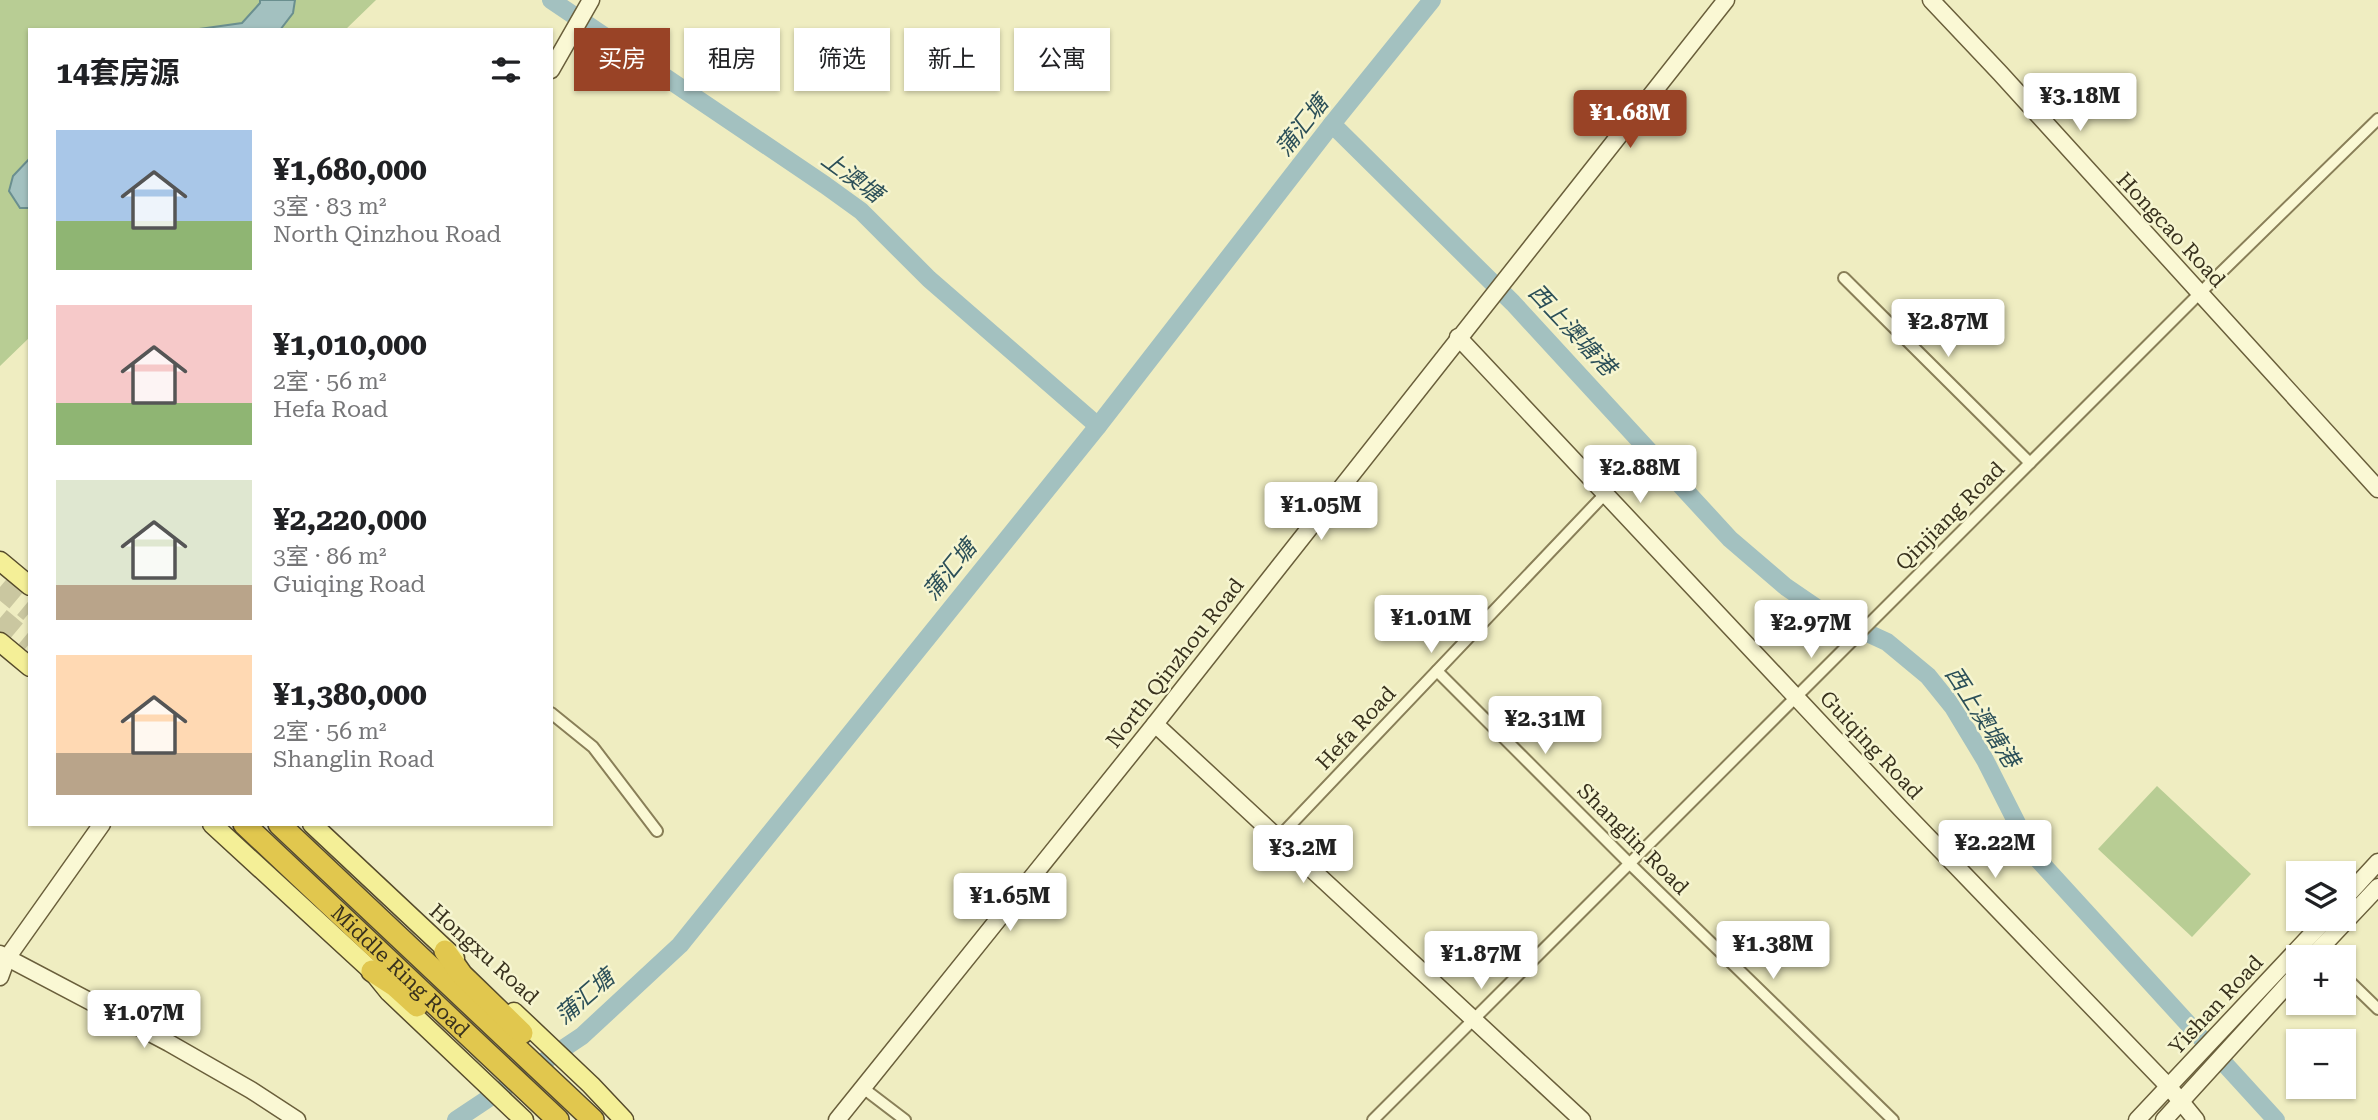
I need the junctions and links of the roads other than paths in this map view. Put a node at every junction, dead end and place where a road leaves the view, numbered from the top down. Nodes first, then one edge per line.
1 (591, 0) edge
2 (1727, 0) edge
3 (1931, 0) edge
4 (553, 67) edge
5 (2378, 119) edge
6 (1844, 278) dead end
7 (2200, 293) junction
8 (1458, 337) junction
9 (2030, 463) junction
10 (2378, 489) edge
11 (1605, 494) junction
12 (0, 561) edge
13 (28, 584) edge
14 (0, 642) edge
15 (28, 665) edge
16 (1437, 671) junction
17 (1796, 697) junction
18 (553, 715) edge
19 (1155, 724) junction
20 (100, 826) edge
21 (214, 826) edge
22 (246, 826) edge
23 (281, 826) edge
24 (314, 826) edge
25 (657, 831) dead end
26 (1279, 838) junction
27 (2378, 862) edge
28 (1630, 864) junction
29 (2356, 886) edge
30 (2378, 887) edge
31 (2322, 945) edge
32 (445, 951) joint
33 (3, 956) edge
34 (372, 971) joint
35 (2286, 976) edge
36 (0, 977) edge
37 (2286, 986) edge
38 (2356, 988) edge
39 (2378, 1009) edge
40 (1475, 1020) junction
41 (524, 1037) junction
42 (484, 1067) junction
43 (569, 1080) junction
44 (2169, 1087) junction
45 (863, 1088) junction
46 (2180, 1103) junction
47 (530, 1114) edge
48 (297, 1120) edge
49 (558, 1120) edge
50 (593, 1120) edge
51 (603, 1120) edge
52 (624, 1120) edge
53 (837, 1120) edge
54 (905, 1120) edge
55 (1373, 1120) edge
56 (1582, 1120) edge
57 (1893, 1120) edge
58 (2137, 1120) edge
59 (2164, 1120) edge
60 (2196, 1120) edge

1 - 4 street
2 - 8 street, North Qinzhou Road
3 - 7 street, Hongcao Road
5 - 7 street, Qinjiang Road
6 - 9 street
7 - 9 street, Qinjiang Road
7 - 10 street, Hongcao Road
8 - 11 street, Guiqing Road
8 - 19 street, North Qinzhou Road
9 - 17 street, Qinjiang Road
11 - 16 street, Hefa Road
11 - 17 street, Guiqing Road
12 - 13 main road
14 - 15 main road
16 - 26 street, Hefa Road
16 - 28 street, Shanglin Road
17 - 28 street, Qinjiang Road
17 - 44 street, Guiqing Road
18 - 25 street
19 - 26 street
19 - 45 street, North Qinzhou Road
20 - 33 street
21 - 34 main road
22 - 42 highway, Middle Ring Road
23 - 41 highway, Middle Ring Road
24 - 32 main road, Hongxu Road
26 - 40 street
27 - 29 street
28 - 40 street, Qinjiang Road
28 - 57 street, Shanglin Road
30 - 31 street, Yishan Road
32 - 41 highway
33 - 36 street
33 - 48 street
34 - 42 highway
35 - 44 street, Yishan Road
37 - 46 street, Yishan Road
38 - 39 street
40 - 55 street, Qinjiang Road
40 - 56 street
41 - 43 highway, Middle Ring Road
42 - 47 highway, Middle Ring Road
43 - 50 highway, Middle Ring Road
43 - 51 highway
43 - 52 main road
44 - 46 street, Guiqing Road
44 - 58 street, Yishan Road
45 - 53 street, North Qinzhou Road
45 - 54 street
46 - 59 street, Yishan Road
46 - 60 street, Guiqing Road
47 - 49 highway, Middle Ring Road

